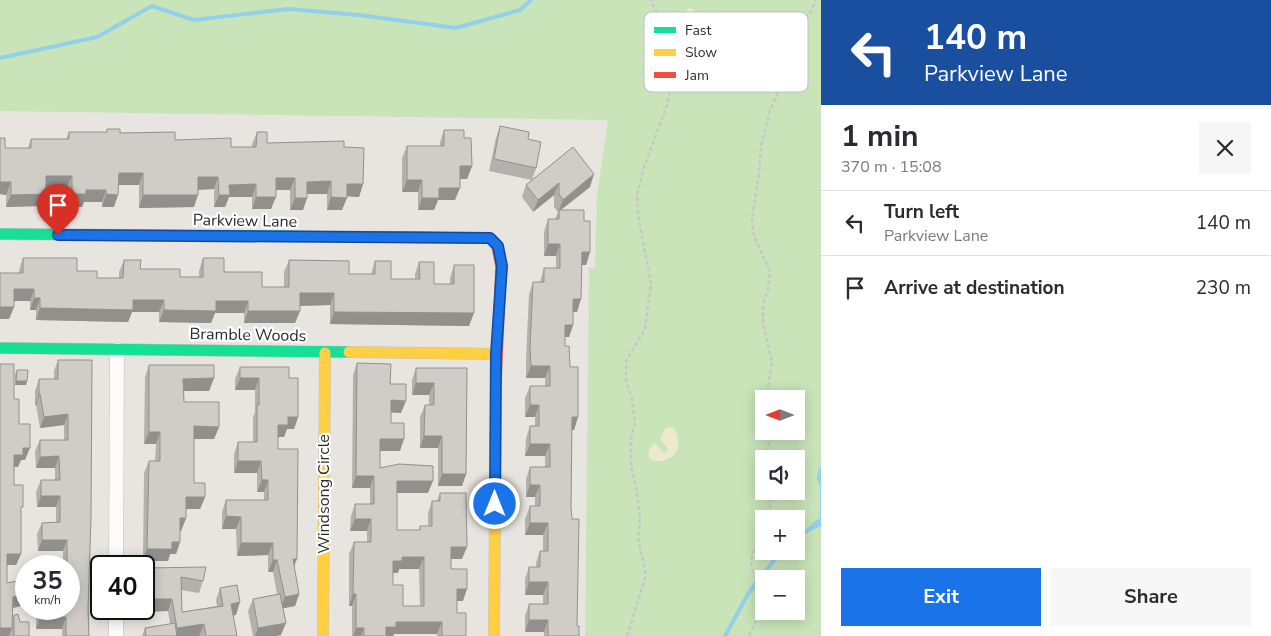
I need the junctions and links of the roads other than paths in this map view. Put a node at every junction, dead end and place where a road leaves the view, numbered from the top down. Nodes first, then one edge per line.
1 (0, 234) edge
2 (0, 348) edge
3 (117, 350) junction
4 (325, 352) junction
5 (496, 354) junction
6 (116, 555) edge
7 (116, 620) edge
8 (116, 636) edge
9 (323, 636) edge
10 (494, 636) edge

1 - 5 street, Parkview Lane
2 - 3 street, Bramble Woods
3 - 4 street, Bramble Woods
3 - 6 street
4 - 5 street, Bramble Woods
4 - 9 street, Windsong Circle
5 - 10 street
7 - 8 street

